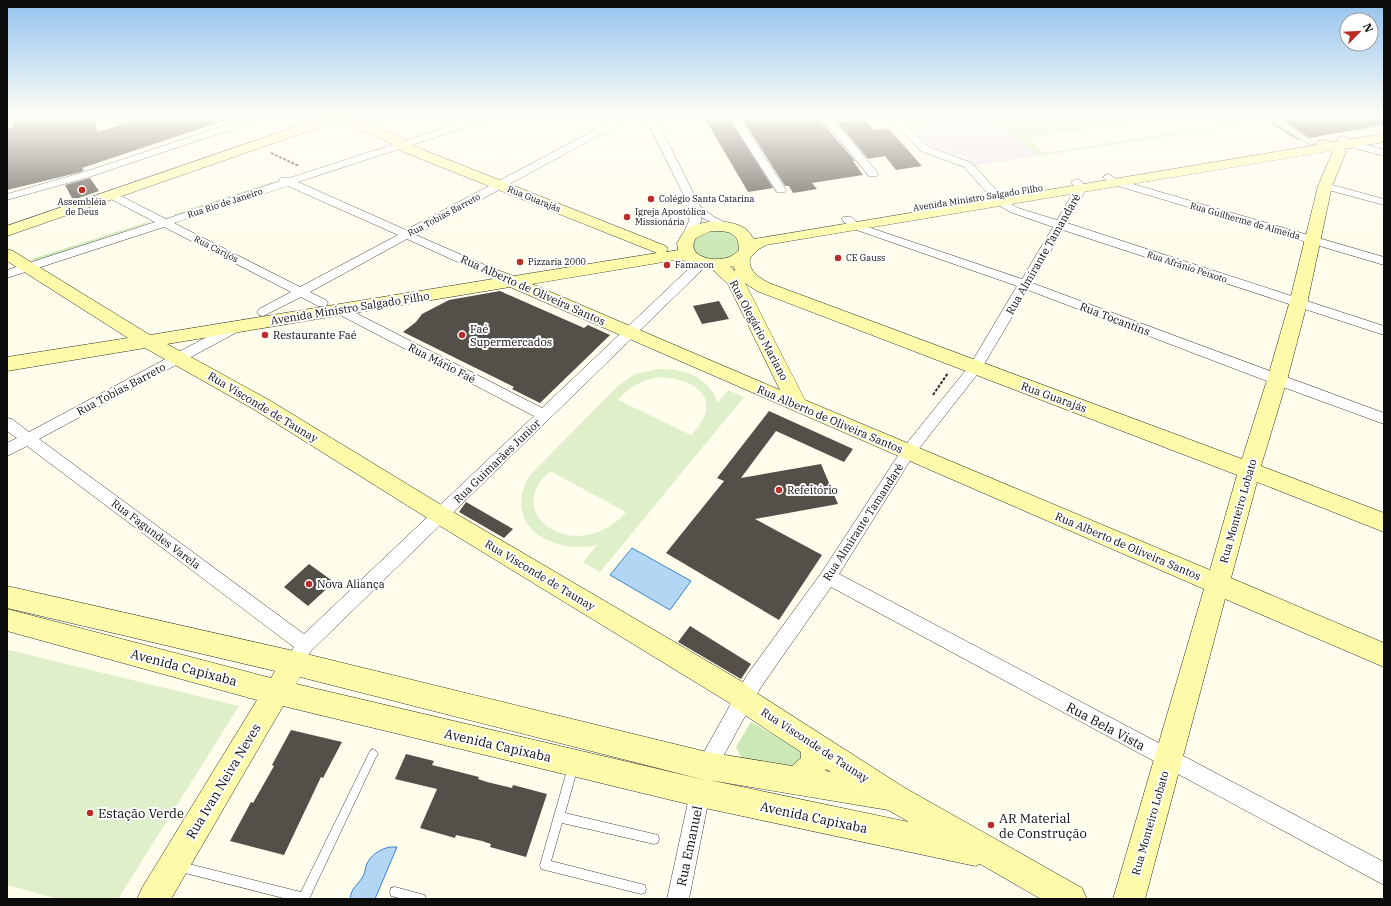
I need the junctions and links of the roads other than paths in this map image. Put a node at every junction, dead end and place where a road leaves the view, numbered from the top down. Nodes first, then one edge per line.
1 (132, 159) edge
2 (215, 159) edge
3 (340, 159) edge
4 (348, 159) edge
5 (438, 159) edge
6 (548, 159) edge
7 (671, 159) edge
8 (761, 159) edge
9 (861, 159) edge
10 (955, 159) edge
11 (1227, 159) edge
12 (1240, 159) edge
13 (1336, 159) edge
14 (873, 174) dead end
15 (284, 180) junction
16 (1111, 180) junction
17 (500, 185) junction
18 (1079, 185) junction
19 (1325, 186) junction
20 (780, 190) dead end
21 (111, 195) junction
22 (7, 197) edge
23 (998, 198) junction
24 (1384, 202) edge
25 (695, 208) junction
26 (160, 220) junction
27 (851, 223) junction
28 (1059, 225) junction
29 (733, 229) junction
30 (7, 231) edge
31 (407, 235) junction
32 (687, 237) junction
33 (1312, 240) junction
34 (660, 248) junction
35 (745, 253) junction
36 (702, 261) junction
37 (1384, 261) edge
38 (13, 264) edge
39 (505, 278) junction
40 (1026, 286) junction
41 (770, 290) junction
42 (301, 292) junction
43 (744, 299) junction
44 (322, 303) junction
45 (1298, 304) junction
46 (340, 310) junction
47 (263, 312) junction
48 (236, 327) junction
49 (1384, 331) edge
50 (629, 333) junction
51 (141, 337) junction
52 (7, 353) edge
53 (179, 358) junction
54 (7, 364) edge
55 (975, 368) junction
56 (1277, 380) junction
57 (798, 405) junction
58 (544, 415) junction
59 (1384, 419) edge
60 (7, 422) edge
61 (28, 439) junction
62 (7, 450) edge
63 (908, 452) junction
64 (1249, 469) junction
65 (440, 515) junction
66 (1384, 523) edge
67 (828, 577) junction
68 (1218, 584) junction
69 (7, 597) edge
70 (7, 620) edge
71 (300, 654) junction
72 (1384, 655) edge
73 (276, 692) junction
74 (743, 699) junction
75 (811, 742) junction
76 (373, 754) dead end
77 (1169, 760) junction
78 (574, 763) junction
79 (707, 766) junction
80 (797, 780) junction
81 (700, 793) junction
82 (895, 798) junction
83 (559, 817) junction
84 (654, 839) dead end
85 (993, 854) junction
86 (173, 865) junction
87 (1384, 874) edge
88 (641, 889) dead end
89 (394, 892) dead end
90 (303, 898) edge
91 (152, 899) edge
92 (421, 899) edge
93 (678, 899) edge
94 (1071, 899) edge
95 (1129, 899) edge

1 - 22 street
2 - 21 main road
3 - 15 street, Rua Rio de Janeiro
4 - 15 street, Rua Rio de Janeiro
5 - 17 main road, Rua Guarajás
6 - 17 street, Rua Tobias Barreto
7 - 25 street
8 - 20 street
9 - 14 street
10 - 23 street, Rua Afrânio Peixoto
11 - 16 main road, Avenida Ministro Salgado Filho
12 - 16 main road, Avenida Ministro Salgado Filho
13 - 19 main road, Rua Monteiro Lobato
15 - 26 street, Rua Rio de Janeiro
15 - 31 street, Rua Alberto de Oliveira Santos
16 - 18 main road, Avenida Ministro Salgado Filho
16 - 33 street, Rua Guilherme de Almeida
17 - 31 street, Rua Tobias Barreto
17 - 34 main road, Rua Guarajás
18 - 23 main road, Avenida Ministro Salgado Filho
18 - 28 street, Rua Almirante Tamandaré
19 - 24 street
19 - 33 main road, Rua Monteiro Lobato
21 - 26 street, Rua Carijós
21 - 30 main road
23 - 27 main road, Avenida Ministro Salgado Filho
23 - 28 street, Rua Afrânio Peixoto
25 - 29 street
25 - 32 street
26 - 38 street, Rua Rio de Janeiro
26 - 42 street, Rua Carijós
27 - 29 main road, Avenida Ministro Salgado Filho
27 - 35 main road, Avenida Ministro Salgado Filho
27 - 40 street, Rua Tocantins
28 - 40 street, Rua Almirante Tamandaré
28 - 45 street, Rua Afrânio Peixoto
29 - 32 main road, Avenida Ministro Salgado Filho
29 - 35 main road, Rua Guarajás
31 - 39 street, Rua Alberto de Oliveira Santos
31 - 42 street, Rua Tobias Barreto
32 - 34 main road, Avenida Ministro Salgado Filho
32 - 36 main road
33 - 37 street, Rua Guilherme de Almeida
33 - 45 main road, Rua Monteiro Lobato
34 - 39 main road, Avenida Ministro Salgado Filho
35 - 36 main road, Avenida Ministro Salgado Filho
35 - 41 main road, Rua Guarajás
36 - 39 main road, Avenida Ministro Salgado Filho
36 - 43 main road, Rua Olegário Mariano
36 - 50 street, Rua Guimarães Junior
38 - 51 main road, Rua Visconde de Taunay
39 - 44 main road, Avenida Ministro Salgado Filho
39 - 46 main road, Avenida Ministro Salgado Filho
39 - 50 main road, Rua Alberto de Oliveira Santos
40 - 55 street, Rua Almirante Tamandaré
40 - 56 street, Rua Tocantins
41 - 43 main road
41 - 55 main road, Rua Guarajás
42 - 44 street, Rua Carijós
42 - 47 street, Rua Tobias Barreto
43 - 57 main road, Rua Olegário Mariano
44 - 47 main road, Avenida Ministro Salgado Filho
45 - 49 street, Rua Afrânio Peixoto
45 - 56 main road, Rua Monteiro Lobato
46 - 48 main road, Avenida Ministro Salgado Filho
46 - 58 street, Rua Mário Faé
47 - 51 main road, Avenida Ministro Salgado Filho
48 - 51 main road, Avenida Ministro Salgado Filho
48 - 53 street, Rua Tobias Barreto
50 - 57 main road, Rua Alberto de Oliveira Santos
50 - 58 street, Rua Guimarães Junior
51 - 52 main road, Avenida Ministro Salgado Filho
51 - 53 main road, Rua Visconde de Taunay
51 - 54 main road, Avenida Ministro Salgado Filho
53 - 61 street, Rua Tobias Barreto
53 - 65 main road, Rua Visconde de Taunay
55 - 63 street, Rua Almirante Tamandaré
55 - 64 main road, Rua Guarajás
56 - 59 street, Rua Tocantins
56 - 64 main road, Rua Monteiro Lobato
57 - 63 main road, Rua Alberto de Oliveira Santos
58 - 65 street, Rua Guimarães Junior
60 - 61 street, Rua Fagundes Varela
61 - 62 street, Rua Tobias Barreto
61 - 71 street, Rua Fagundes Varela
63 - 67 street, Rua Almirante Tamandaré
63 - 68 main road, Rua Alberto de Oliveira Santos
64 - 66 main road, Rua Guarajás
64 - 68 main road, Rua Monteiro Lobato
65 - 71 street, Rua Guimarães Junior
65 - 74 main road, Rua Visconde de Taunay
67 - 74 street, Rua Almirante Tamandaré
67 - 77 street, Rua Bela Vista
68 - 72 main road, Rua Alberto de Oliveira Santos
68 - 77 main road, Rua Monteiro Lobato
69 - 71 main road
70 - 73 main road, Avenida Capixaba
71 - 73 main road, Rua Ivan Neiva Neves
71 - 79 main road
73 - 78 main road, Avenida Capixaba
73 - 86 main road, Rua Ivan Neiva Neves
74 - 75 main road, Rua Visconde de Taunay
74 - 79 street, Rua Almirante Tamandaré
75 - 80 main road
75 - 82 main road, Rua Visconde de Taunay
76 - 90 lane
77 - 87 street, Rua Bela Vista
77 - 95 main road, Rua Monteiro Lobato
78 - 81 main road, Avenida Capixaba
78 - 83 lane
79 - 80 main road
79 - 81 main road
80 - 82 main road
81 - 85 main road, Avenida Capixaba
81 - 93 street, Rua Emanuel
82 - 85 main road, Rua Visconde de Taunay
83 - 84 lane
83 - 88 lane
85 - 94 main road, Rua Visconde de Taunay
86 - 90 lane
86 - 91 main road, Rua Ivan Neiva Neves
89 - 92 lane

